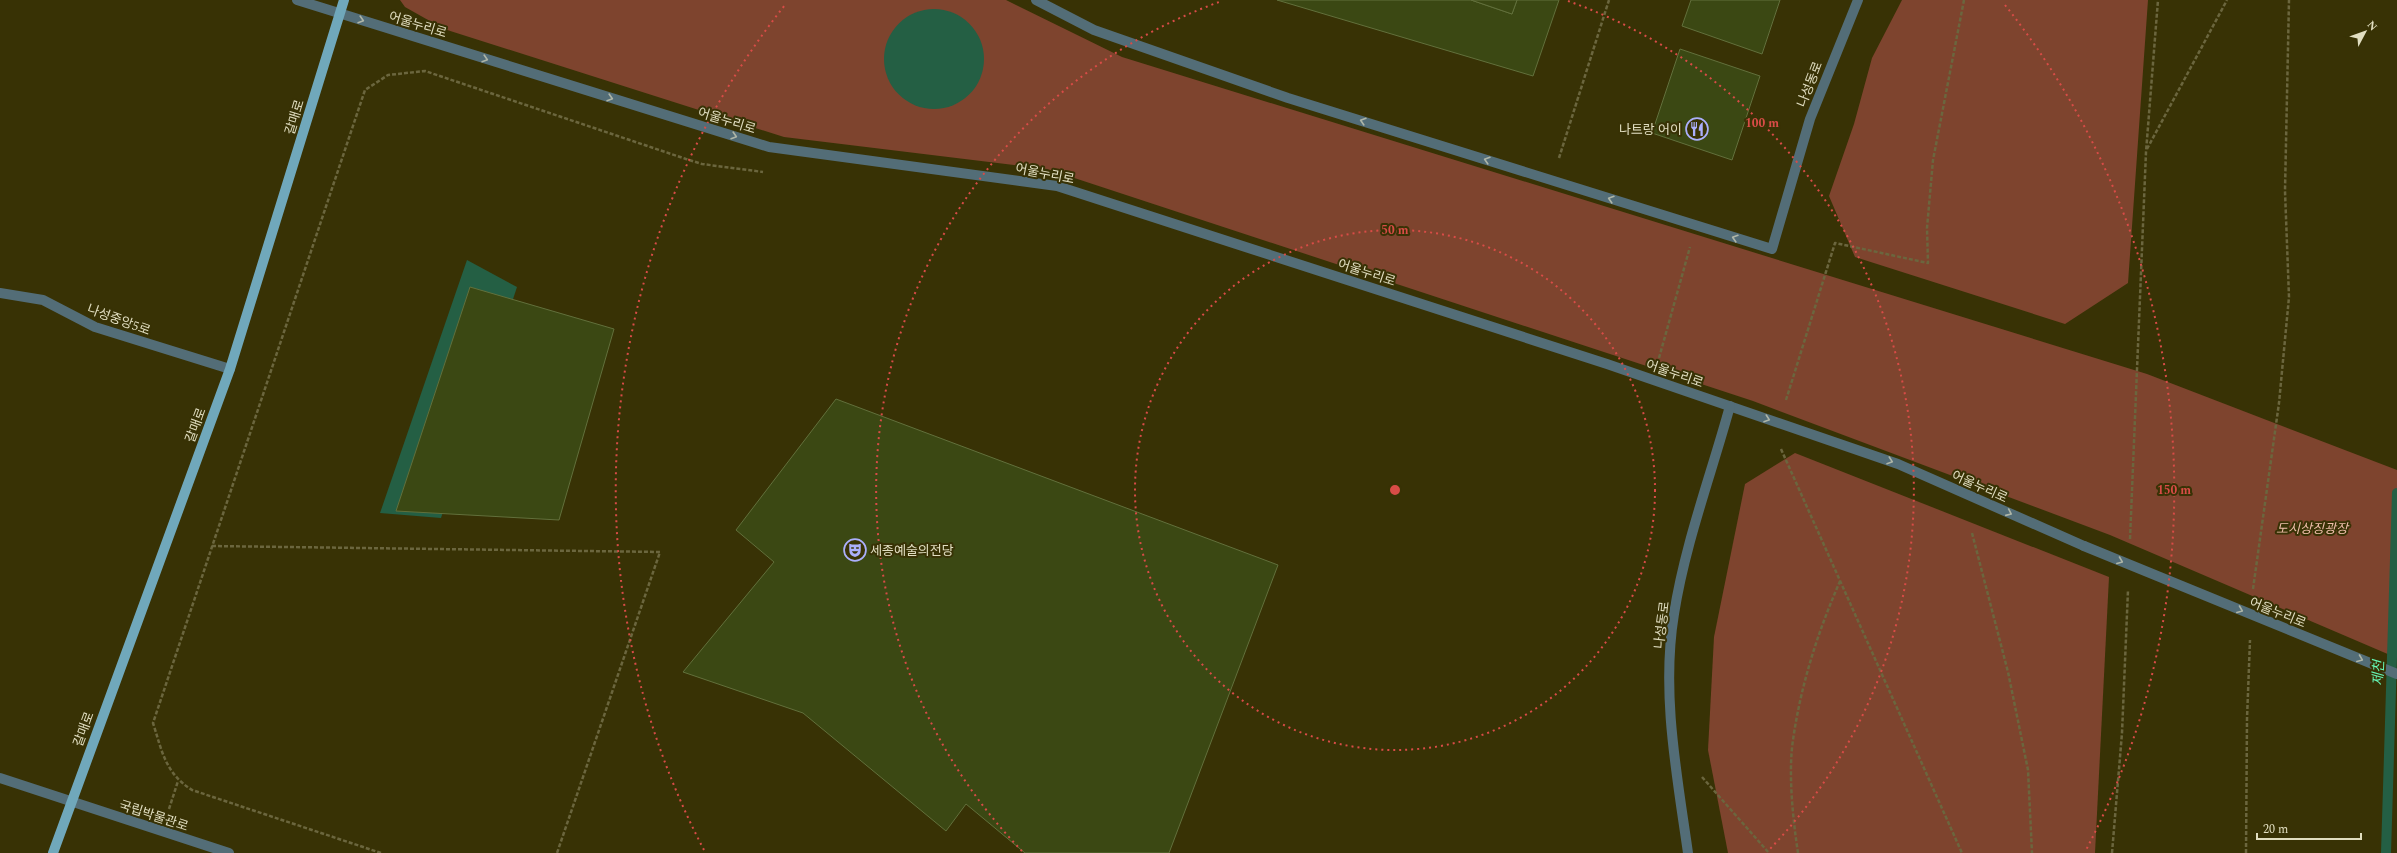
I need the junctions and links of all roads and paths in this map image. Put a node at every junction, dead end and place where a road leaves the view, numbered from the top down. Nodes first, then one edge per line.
1 (297, 0) edge
2 (344, 0) edge
3 (1036, 0) edge
4 (1609, 0) edge
5 (1858, 0) edge
6 (1964, 0) edge
7 (2158, 0) edge
8 (2227, 0) edge
9 (2289, 0) edge
10 (339, 14) junction
11 (2146, 152) junction
12 (1558, 163) dead end
13 (764, 172) dead end
14 (1692, 242) dead end
15 (0, 293) edge
16 (1658, 361) dead end
17 (230, 369) junction
18 (1785, 404) dead end
19 (1730, 406) junction
20 (1779, 443) dead end
21 (1972, 533) dead end
22 (2130, 542) dead end
23 (212, 546) junction
24 (1841, 579) junction
25 (2128, 582) dead end
26 (2252, 594) dead end
27 (2250, 633) dead end
28 (2397, 674) edge
29 (1698, 772) dead end
30 (0, 778) edge
31 (71, 801) junction
32 (53, 853) edge
33 (228, 853) edge
34 (381, 853) edge
35 (557, 853) edge
36 (1688, 853) edge
37 (1769, 853) edge
38 (1798, 853) edge
39 (1962, 853) edge
40 (2032, 853) edge
41 (2112, 853) edge
42 (2246, 853) edge

1 - 10 street, 어울누리로
2 - 10 main road, 갈매로
5 -> 3 street, 나성동로
4 - 12 path
6 - 18 path
7 - 11 path
8 - 11 path
9 - 26 path
10 - 17 main road, 갈매로
10 -> 19 street, 어울누리로
11 - 22 path
13 - 23 path
14 - 16 path
15 - 17 street, 나성중앙5로
17 - 31 main road, 갈매로
19 -> 28 street, 어울누리로, bridge
19 - 36 street, 나성동로
20 - 24 path
21 - 40 path
23 - 34 path
23 - 35 path
24 - 38 path
24 - 39 path
25 - 41 path
27 - 42 path
29 - 37 path
30 - 31 street, 국립박물관로
31 - 32 main road, 갈매로
31 - 33 street, 국립박물관로

